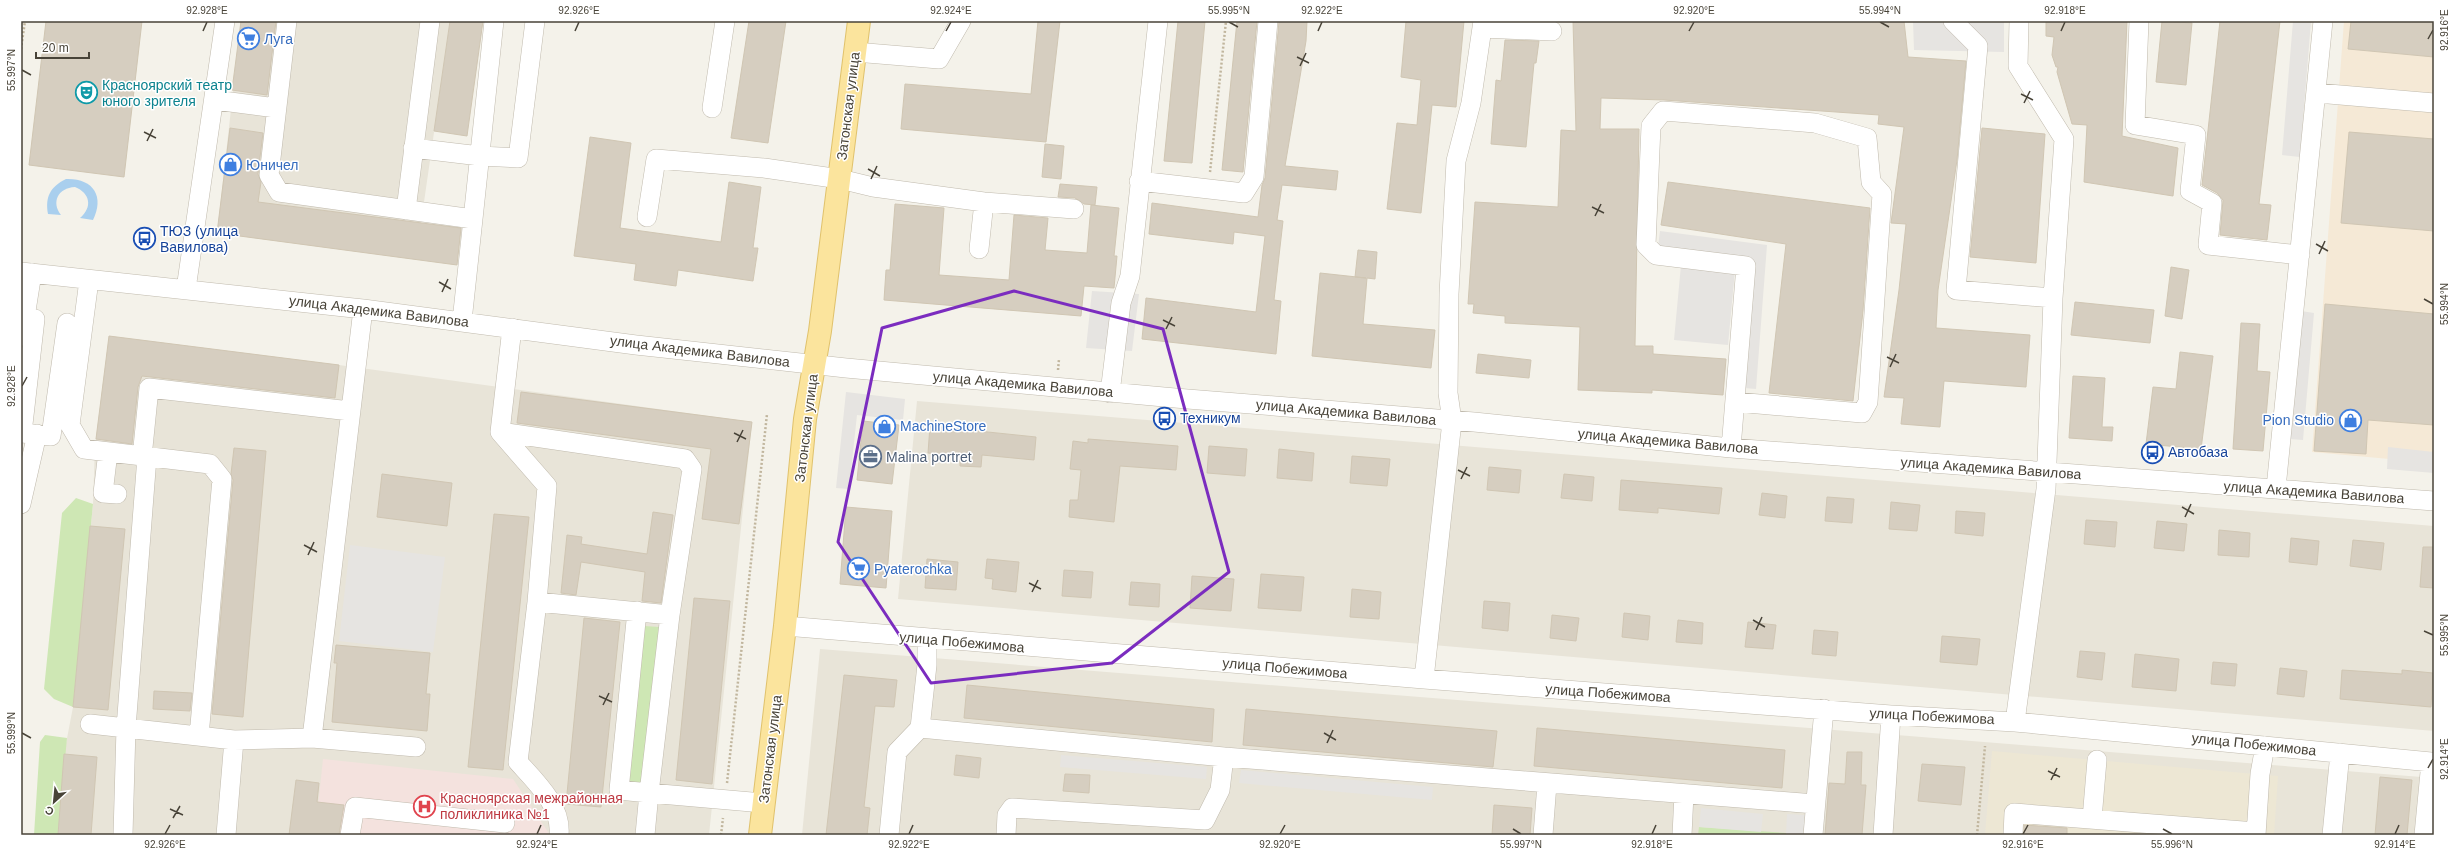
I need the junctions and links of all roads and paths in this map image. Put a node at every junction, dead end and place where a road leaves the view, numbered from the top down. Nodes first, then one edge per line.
1 (25, 21) edge
2 (225, 21) edge
3 (287, 21) edge
4 (430, 21) edge
5 (494, 21) edge
6 (535, 21) edge
7 (725, 21) edge
8 (859, 21) edge
9 (961, 21) edge
10 (1158, 21) edge
11 (1226, 21) edge
12 (1268, 21) edge
13 (1953, 21) edge
14 (2019, 21) edge
15 (2139, 21) edge
16 (2323, 21) edge
17 (1482, 25) edge
18 (1552, 31) dead end
19 (21, 49) edge
20 (855, 52) junction
21 (2317, 93) junction
22 (215, 100) junction
23 (2434, 103) edge
24 (276, 108) junction
25 (712, 108) dead end
26 (413, 148) junction
27 (480, 156) junction
28 (840, 179) junction
29 (1139, 181) junction
30 (1208, 188) junction
31 (984, 202) junction
32 (1074, 209) dead end
33 (406, 210) junction
34 (647, 217) dead end
35 (473, 219) junction
36 (979, 249) dead end
37 (2300, 255) junction
38 (27, 272) edge
39 (89, 280) junction
40 (186, 289) junction
41 (2053, 298) junction
42 (363, 309) junction
43 (35, 319) dead end
44 (462, 321) junction
45 (66, 323) dead end
46 (512, 328) junction
47 (21, 341) edge
48 (814, 364) junction
49 (1110, 392) junction
50 (1736, 402) junction
51 (350, 411) junction
52 (767, 414) dead end
53 (1452, 421) junction
54 (500, 432) junction
55 (37, 434) junction
56 (1731, 448) junction
57 (108, 452) junction
58 (144, 457) junction
59 (2046, 472) junction
60 (2276, 488) junction
61 (117, 494) dead end
62 (2434, 501) edge
63 (21, 504) edge
64 (537, 602) junction
65 (637, 611) junction
66 (670, 615) junction
67 (785, 626) junction
68 (927, 639) junction
69 (1424, 679) junction
70 (1824, 709) junction
71 (1891, 714) junction
72 (2015, 722) junction
73 (90, 724) dead end
74 (126, 728) junction
75 (920, 728) junction
76 (199, 736) junction
77 (312, 738) junction
78 (234, 740) junction
79 (1985, 746) dead end
80 (2265, 746) junction
81 (416, 747) dead end
82 (2340, 752) junction
83 (1224, 757) junction
84 (2097, 760) dead end
85 (1547, 784) junction
86 (649, 793) junction
87 (1684, 794) junction
88 (725, 800) junction
89 (764, 803) junction
90 (1815, 804) junction
91 (2092, 819) junction
92 (505, 823) dead end
93 (2256, 833) edge
94 (123, 835) edge
95 (226, 835) edge
96 (350, 835) edge
97 (559, 835) edge
98 (645, 835) edge
99 (721, 835) edge
100 (760, 835) edge
101 (889, 835) edge
102 (1006, 835) edge
103 (1542, 835) edge
104 (1682, 835) edge
105 (1813, 835) edge
106 (1883, 835) edge
107 (1977, 835) edge
108 (2013, 835) edge
109 (2332, 835) edge
110 (2424, 835) edge

1 - 19 path
2 - 22 street
3 - 24 street
4 - 26 street
5 - 27 street
6 - 27 street
7 - 25 street
8 - 20 main road, Затонская улица
9 - 20 street
10 - 29 street
11 - 30 path
12 - 30 street
13 - 41 street
14 - 41 street
15 - 37 street
16 - 21 street
17 - 18 street
17 - 53 street
20 - 28 main road, Затонская улица
21 - 23 street
21 - 37 street
22 - 24 street
22 - 40 street
24 - 33 street
26 - 27 street
26 - 33 street
27 - 35 street
28 - 31 street
28 - 34 street
28 - 48 main road, Затонская улица
29 - 30 street
29 - 49 street
31 - 32 street
31 - 36 street
33 - 35 street
35 - 44 street
37 - 60 street
38 - 39 street, улица Академика Вавилова
38 - 47 street
39 - 40 street, улица Академика Вавилова
39 - 57 street
40 - 42 street, улица Академика Вавилова
41 - 59 street
42 - 44 street, улица Академика Вавилова
42 - 51 street
43 - 55 street
44 - 46 street, улица Академика Вавилова
45 - 55 street
46 - 48 street, улица Академика Вавилова
46 - 54 street
48 - 49 street, улица Академика Вавилова
48 - 67 main road, Затонская улица
49 - 53 street, улица Академика Вавилова
50 - 50 street
50 - 56 street
51 - 58 street
51 - 77 street
52 - 88 path
53 - 56 street, улица Академика Вавилова
53 - 69 street
54 - 64 street
54 - 66 street
55 - 63 street
56 - 59 street, улица Академика Вавилова
57 - 58 street
57 - 61 street
58 - 74 street
58 - 76 street
59 - 60 street, улица Академика Вавилова
59 - 72 street
60 - 62 street, улица Академика Вавилова
64 - 65 street
64 - 97 street
65 - 66 street
65 - 86 street
66 - 86 street
67 - 68 street, улица Побежимова
67 - 89 main road, Затонская улица
68 - 69 street, улица Побежимова
68 - 75 street
69 - 70 street, улица Побежимова
70 - 71 street, улица Побежимова
70 - 90 street
71 - 72 street, улица Побежимова
71 - 106 street
72 - 80 street, улица Побежимова
73 - 74 street
74 - 76 street
74 - 94 street
75 - 83 street
75 - 101 street
76 - 78 street
77 - 78 street
77 - 81 street
78 - 95 street
79 - 107 path
80 - 82 street, улица Побежимова
80 - 93 street
82 - 109 street
82 - 110 street, улица Побежимова
83 - 85 street
83 - 102 street
84 - 91 street
85 - 87 street
85 - 103 street
86 - 88 street
86 - 98 street
87 - 90 street
87 - 104 street
88 - 89 street
88 - 99 path
89 - 100 main road, Затонская улица
90 - 105 street
91 - 93 street
91 - 108 street
92 - 96 street

